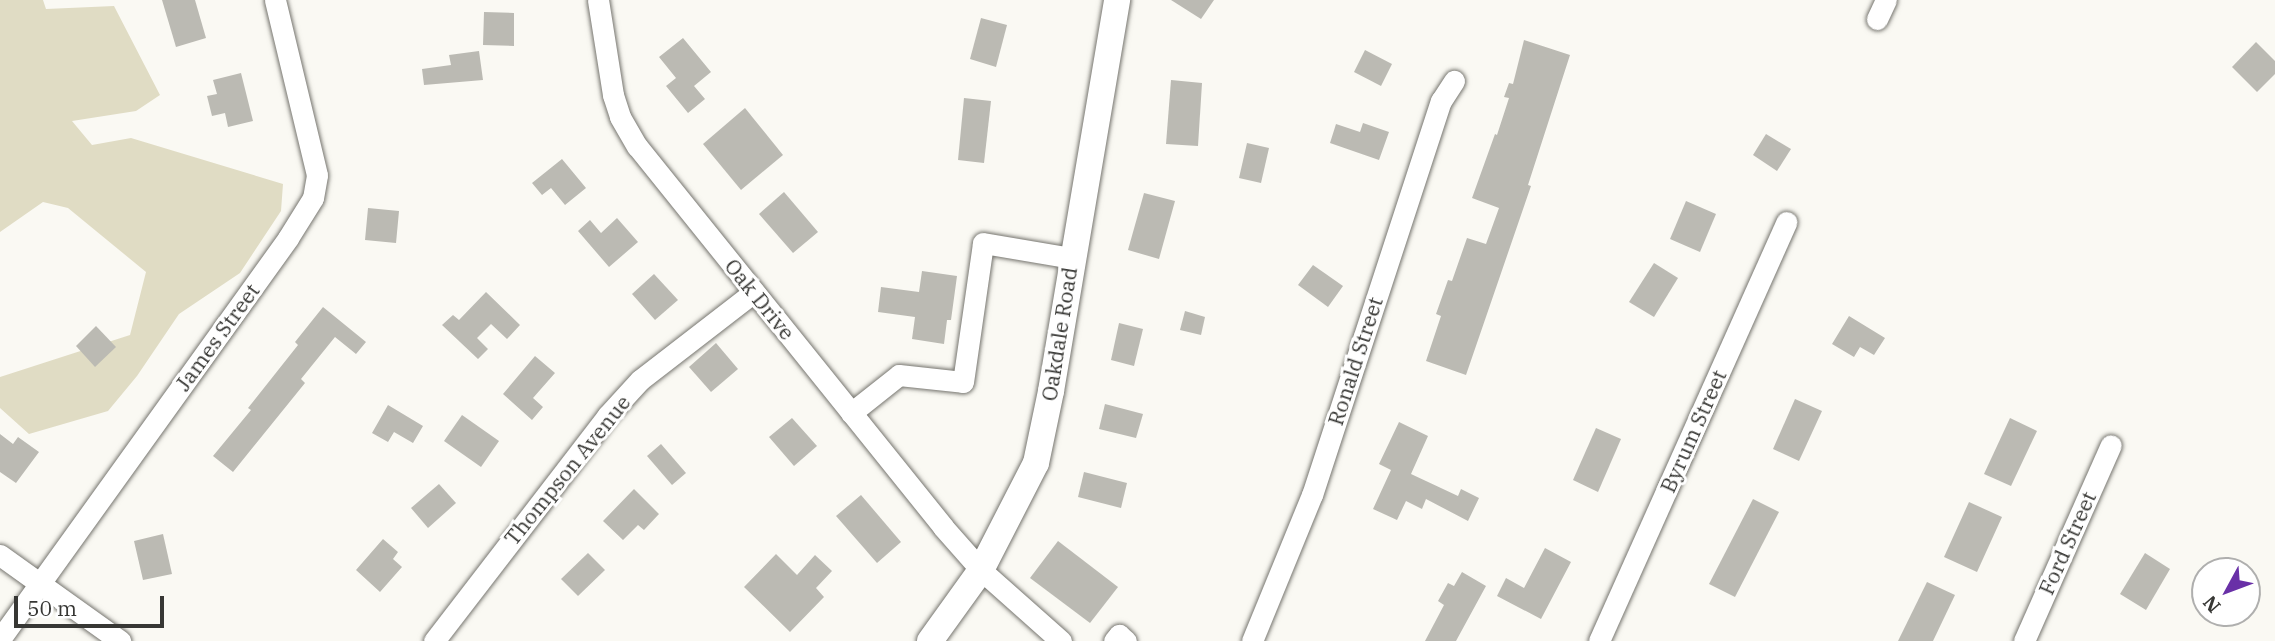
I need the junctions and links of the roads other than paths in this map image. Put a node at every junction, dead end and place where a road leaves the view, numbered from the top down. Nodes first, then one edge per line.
1 (275, 0) edge
2 (598, 0) edge
3 (1117, 0) edge
4 (1454, 80) dead end
5 (1786, 222) dead end
6 (1072, 258) junction
7 (754, 292) junction
8 (851, 413) junction
9 (2111, 445) dead end
10 (0, 555) edge
11 (981, 570) junction
12 (40, 584) junction
13 (0, 639) edge
14 (120, 641) edge
15 (434, 641) edge
16 (930, 641) edge
17 (1061, 641) edge
18 (1252, 641) edge
19 (1599, 641) edge
20 (2024, 641) edge

1 - 12 street, James Street
2 - 7 street, Oak Drive
3 - 6 main road, Oakdale Road
4 - 18 street, Ronald Street
5 - 19 street, Byrum Street
6 - 8 street
6 - 11 main road, Oakdale Road
7 - 8 street, Oak Drive
7 - 15 street, Thompson Avenue
8 - 11 street, Oak Drive
9 - 20 street, Ford Street
10 - 12 street
11 - 16 main road, Oakdale Road
11 - 17 street, Oak Drive
12 - 13 street, James Street
12 - 14 street

